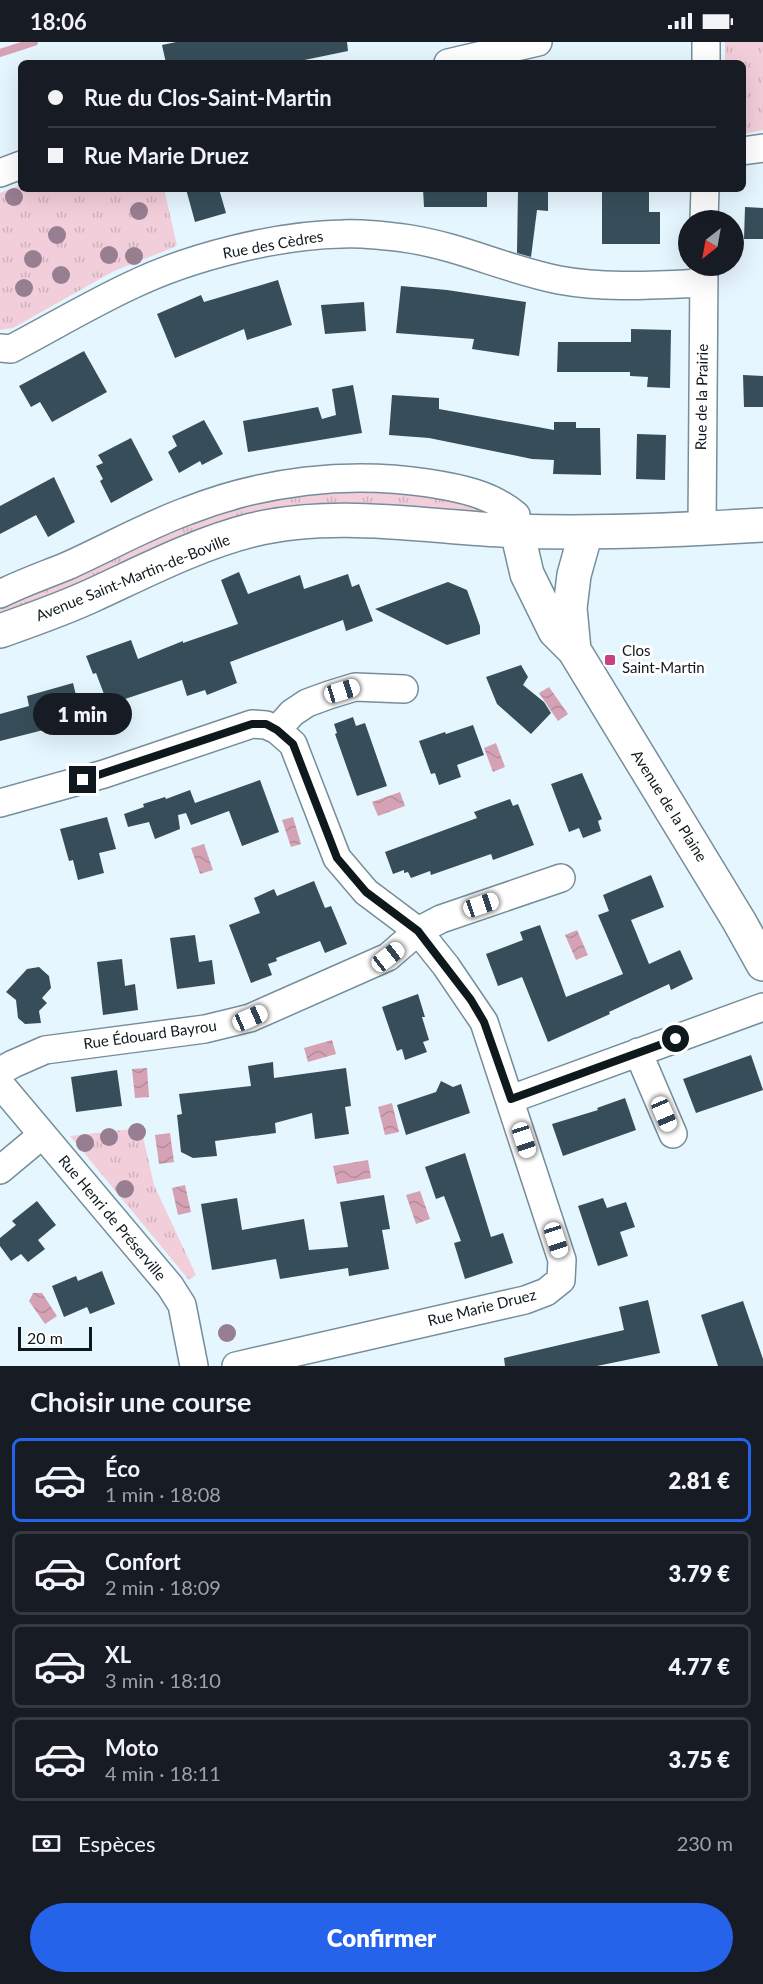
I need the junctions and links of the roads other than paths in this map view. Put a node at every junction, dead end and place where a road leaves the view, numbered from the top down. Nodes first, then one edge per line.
1 (538, 42) edge
2 (706, 42) edge
3 (461, 60) edge
4 (706, 60) edge
5 (763, 148) edge
6 (746, 151) edge
7 (18, 166) edge
8 (0, 173) edge
9 (705, 192) edge
10 (704, 210) edge
11 (689, 276) edge
12 (704, 276) edge
13 (0, 348) edge
14 (763, 525) edge
15 (702, 529) junction
16 (517, 531) junction
17 (586, 532) junction
18 (763, 533) edge
19 (0, 594) edge
20 (0, 631) edge
21 (574, 650) junction
22 (404, 689) dead end
23 (277, 730) junction
24 (0, 803) edge
25 (561, 878) dead end
26 (418, 931) junction
27 (763, 963) edge
28 (763, 1007) edge
29 (638, 1052) junction
30 (0, 1071) edge
31 (0, 1084) edge
32 (511, 1099) junction
33 (673, 1134) dead end
34 (42, 1135) junction
35 (3, 1172) edge
36 (194, 1366) edge
37 (236, 1366) edge

1 - 3 street
2 - 4 street
5 - 6 street
7 - 8 street
9 - 10 street
11 - 13 street, Rue des Cèdres
12 - 15 street, Rue de la Prairie
14 - 15 street, Avenue Saint-Martin-de-Boville
15 - 17 street, Avenue Saint-Martin-de-Boville
15 - 18 street, Avenue Saint-Martin-de-Boville
16 - 17 street, Avenue Saint-Martin-de-Boville
16 - 19 street
16 - 20 street, Avenue Saint-Martin-de-Boville
16 - 21 street, Avenue de la Plaine
17 - 21 street, Avenue de la Plaine
21 - 27 street, Avenue de la Plaine
22 - 23 street
23 - 24 street
23 - 26 street, Rue Marie Druez
25 - 26 street, Rue Édouard Bayrou
26 - 30 street, Rue Édouard Bayrou
26 - 32 street, Rue Marie Druez
28 - 29 street
29 - 32 street
29 - 33 street
31 - 34 street, Rue Henri de Préserville
32 - 37 street, Rue Marie Druez
34 - 35 street
34 - 36 street, Rue Henri de Préserville

